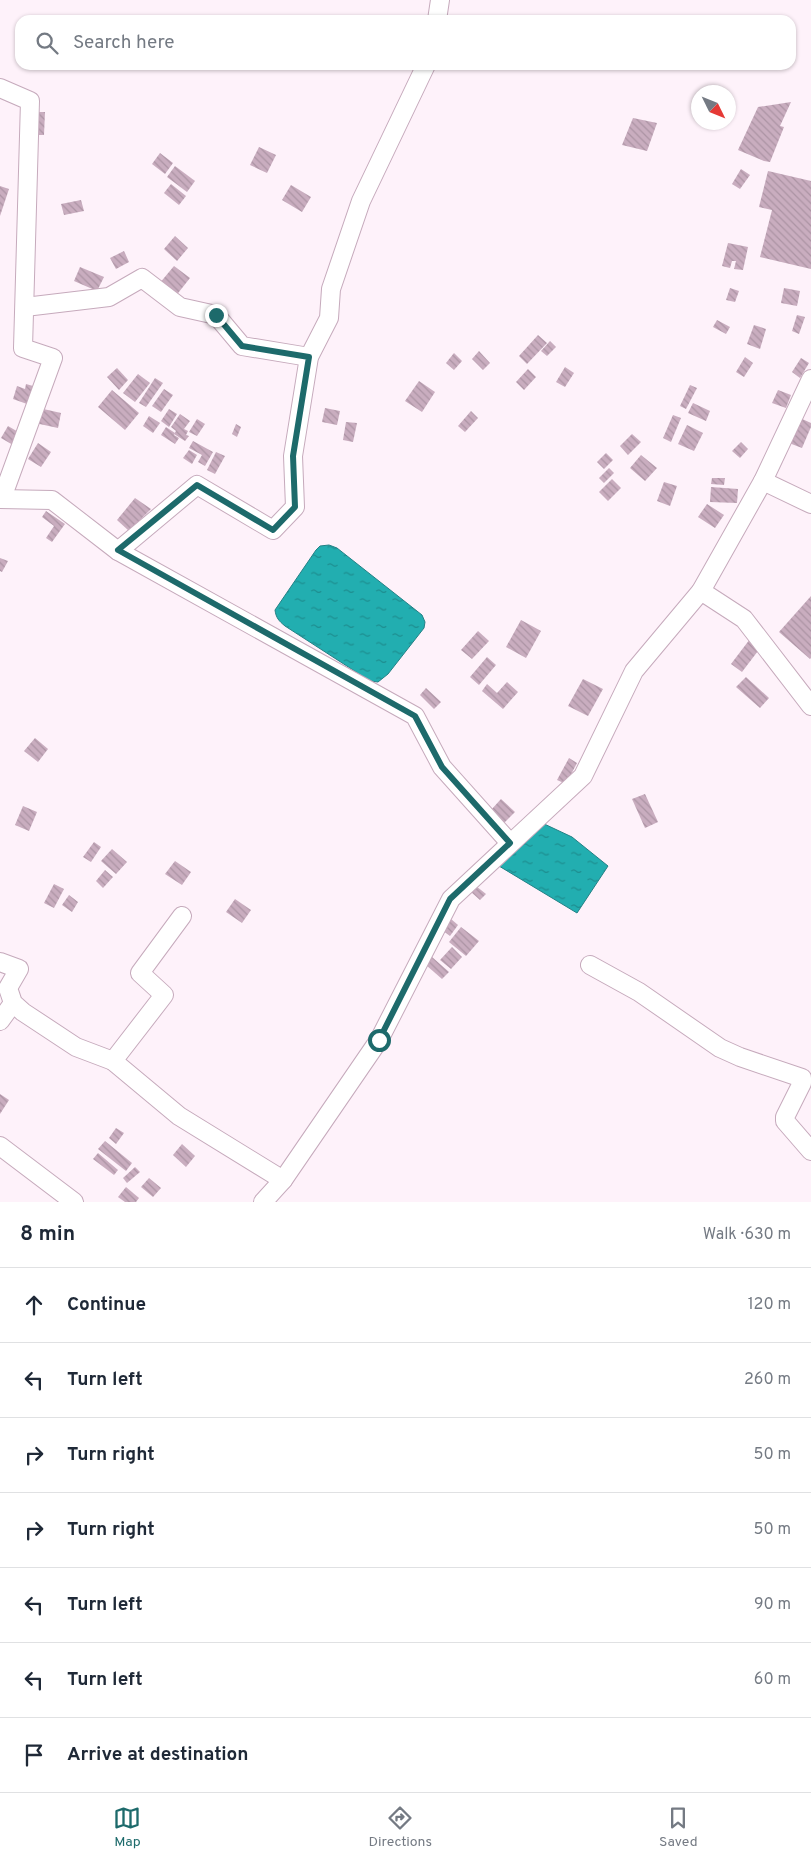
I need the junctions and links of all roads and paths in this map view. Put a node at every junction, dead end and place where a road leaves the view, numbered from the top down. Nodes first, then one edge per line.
1 (440, 0) edge
2 (438, 15) edge
3 (424, 70) edge
4 (0, 88) edge
5 (25, 307) junction
6 (309, 357) junction
7 (811, 379) edge
8 (763, 481) junction
9 (1, 499) edge
10 (811, 504) edge
11 (118, 550) junction
12 (700, 591) junction
13 (811, 706) edge
14 (510, 843) junction
15 (182, 916) dead end
16 (0, 962) edge
17 (590, 965) dead end
18 (13, 1003) junction
19 (0, 1021) edge
20 (113, 1061) junction
21 (0, 1146) edge
22 (811, 1151) edge
23 (283, 1180) junction
24 (74, 1202) edge
25 (263, 1202) edge

1 - 2 street
3 - 6 street
4 - 5 street
5 - 6 street
5 - 9 street
6 - 11 street
7 - 8 street
8 - 10 street
8 - 12 street
9 - 11 street
11 - 14 street
12 - 13 street
12 - 14 street
14 - 23 street
15 - 20 street
16 - 18 street
17 - 22 street
18 - 19 street
18 - 20 street
20 - 23 street
21 - 24 street
23 - 25 street

